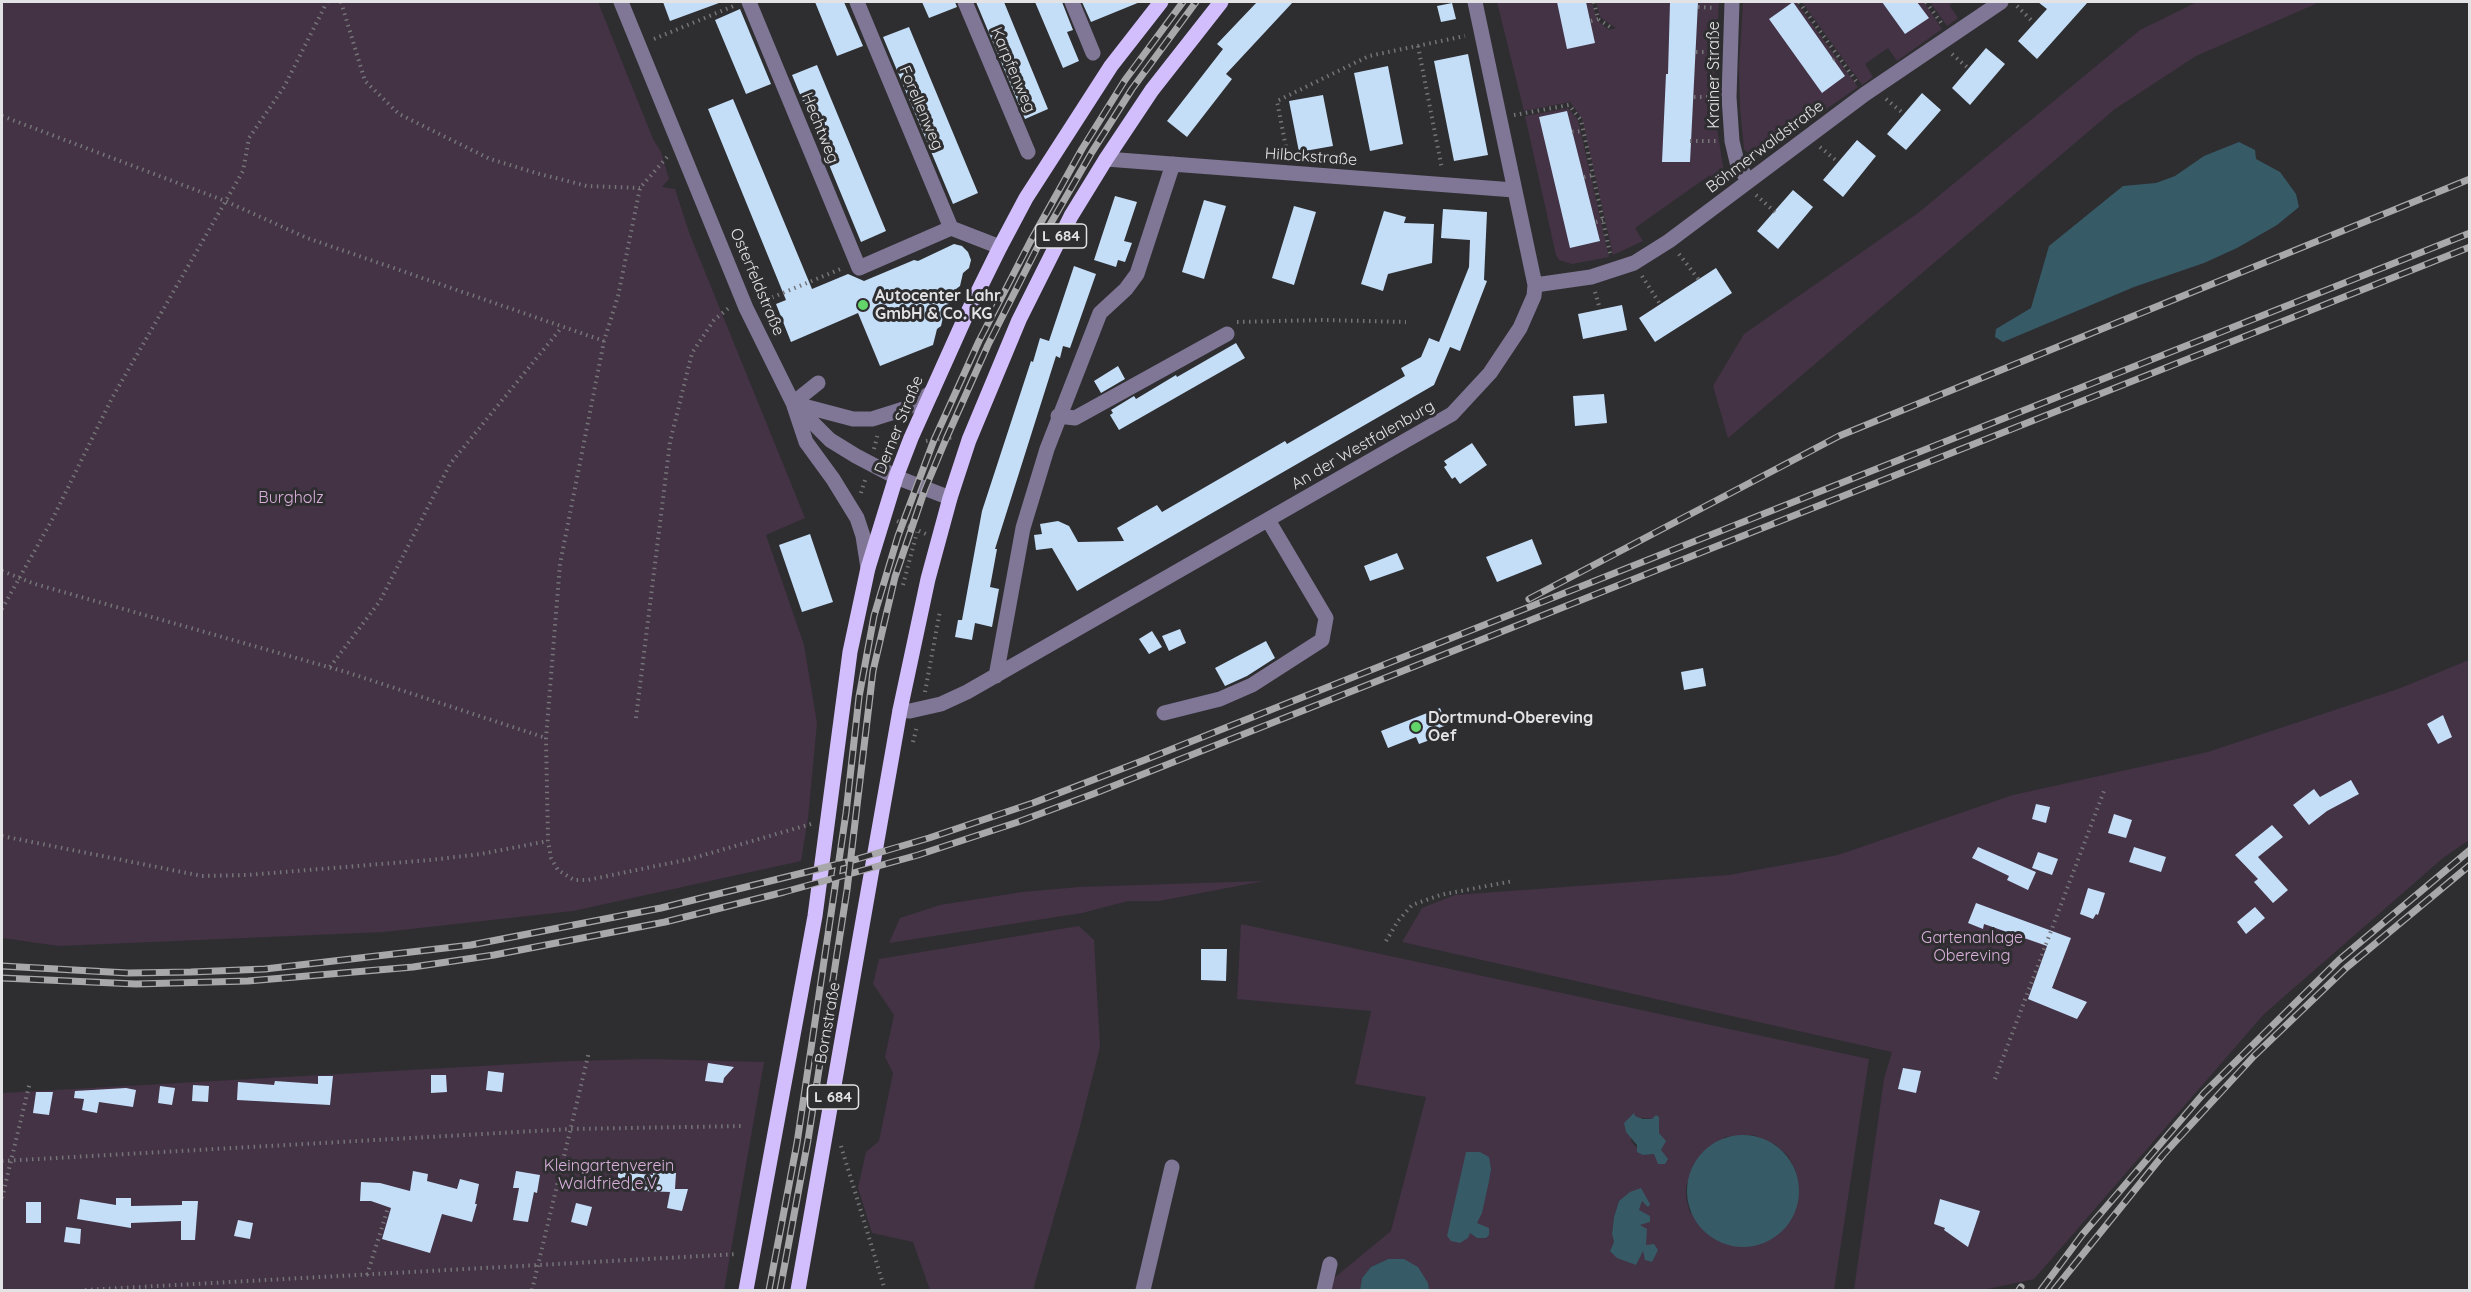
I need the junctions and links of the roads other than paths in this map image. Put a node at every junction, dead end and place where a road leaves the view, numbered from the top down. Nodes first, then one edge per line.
1 (621, 2) edge
2 (747, 2) edge
3 (857, 2) edge
4 (965, 2) edge
5 (1072, 2) edge
6 (1161, 2) edge
7 (1221, 2) edge
8 (1475, 2) edge
9 (2001, 2) edge
10 (1726, 5) edge
11 (1093, 53) dead end
12 (1028, 152) dead end
13 (1106, 159) junction
14 (1173, 164) junction
15 (1747, 183) junction
16 (1514, 190) junction
17 (951, 228) junction
18 (1000, 247) junction
19 (1535, 285) junction
20 (1227, 334) road end
21 (818, 383) dead end
22 (932, 392) junction
23 (793, 403) junction
24 (1058, 416) junction
25 (896, 477) junction
26 (950, 498) junction
27 (1268, 520) junction
28 (868, 568) junction
29 (996, 676) junction
30 (900, 710) junction
31 (1164, 713) dead end
32 (815, 916) joint
33 (1172, 1167) dead end
34 (1330, 1264) dead end
35 (746, 1290) edge
36 (798, 1290) edge
37 (1143, 1290) edge
38 (1324, 1290) edge

1 - 23 street, Osterfeldstraße
2 - 17 street, Hechtweg
3 - 17 street, Forellenweg
4 - 12 street, Karpfenweg
5 - 11 street
6 - 18 main road, Derner Straße / L 684
7 - 13 main road, L 684
8 - 16 street
9 - 15 street, Böhmerwaldstraße
10 - 15 street, Krainer Straße
13 - 14 street, Hilbckstraße
13 - 26 main road, L 684
14 - 16 street, Hilbckstraße
14 - 24 street
15 - 19 street, Böhmerwaldstraße
16 - 19 street
17 - 18 street
18 - 22 main road, Derner Straße / L 684
19 - 27 street, An der Westfalenburg
20 - 24 street
21 - 23 street
22 - 23 street
22 - 25 main road, Derner Straße / L 684
23 - 25 street, Osterfeldstraße
23 - 28 street
24 - 29 street
25 - 26 street, Osterfeldstraße
25 - 28 main road, Derner Straße / L 684
26 - 30 main road, L 684
27 - 29 street, An der Westfalenburg
27 - 31 street
28 - 32 main road, Derner Straße / L 684
29 - 30 street, An der Westfalenburg
30 - 36 main road, Bornstraße / L 684
32 - 35 main road, Bornstraße / L 684
33 - 37 street
34 - 38 street

